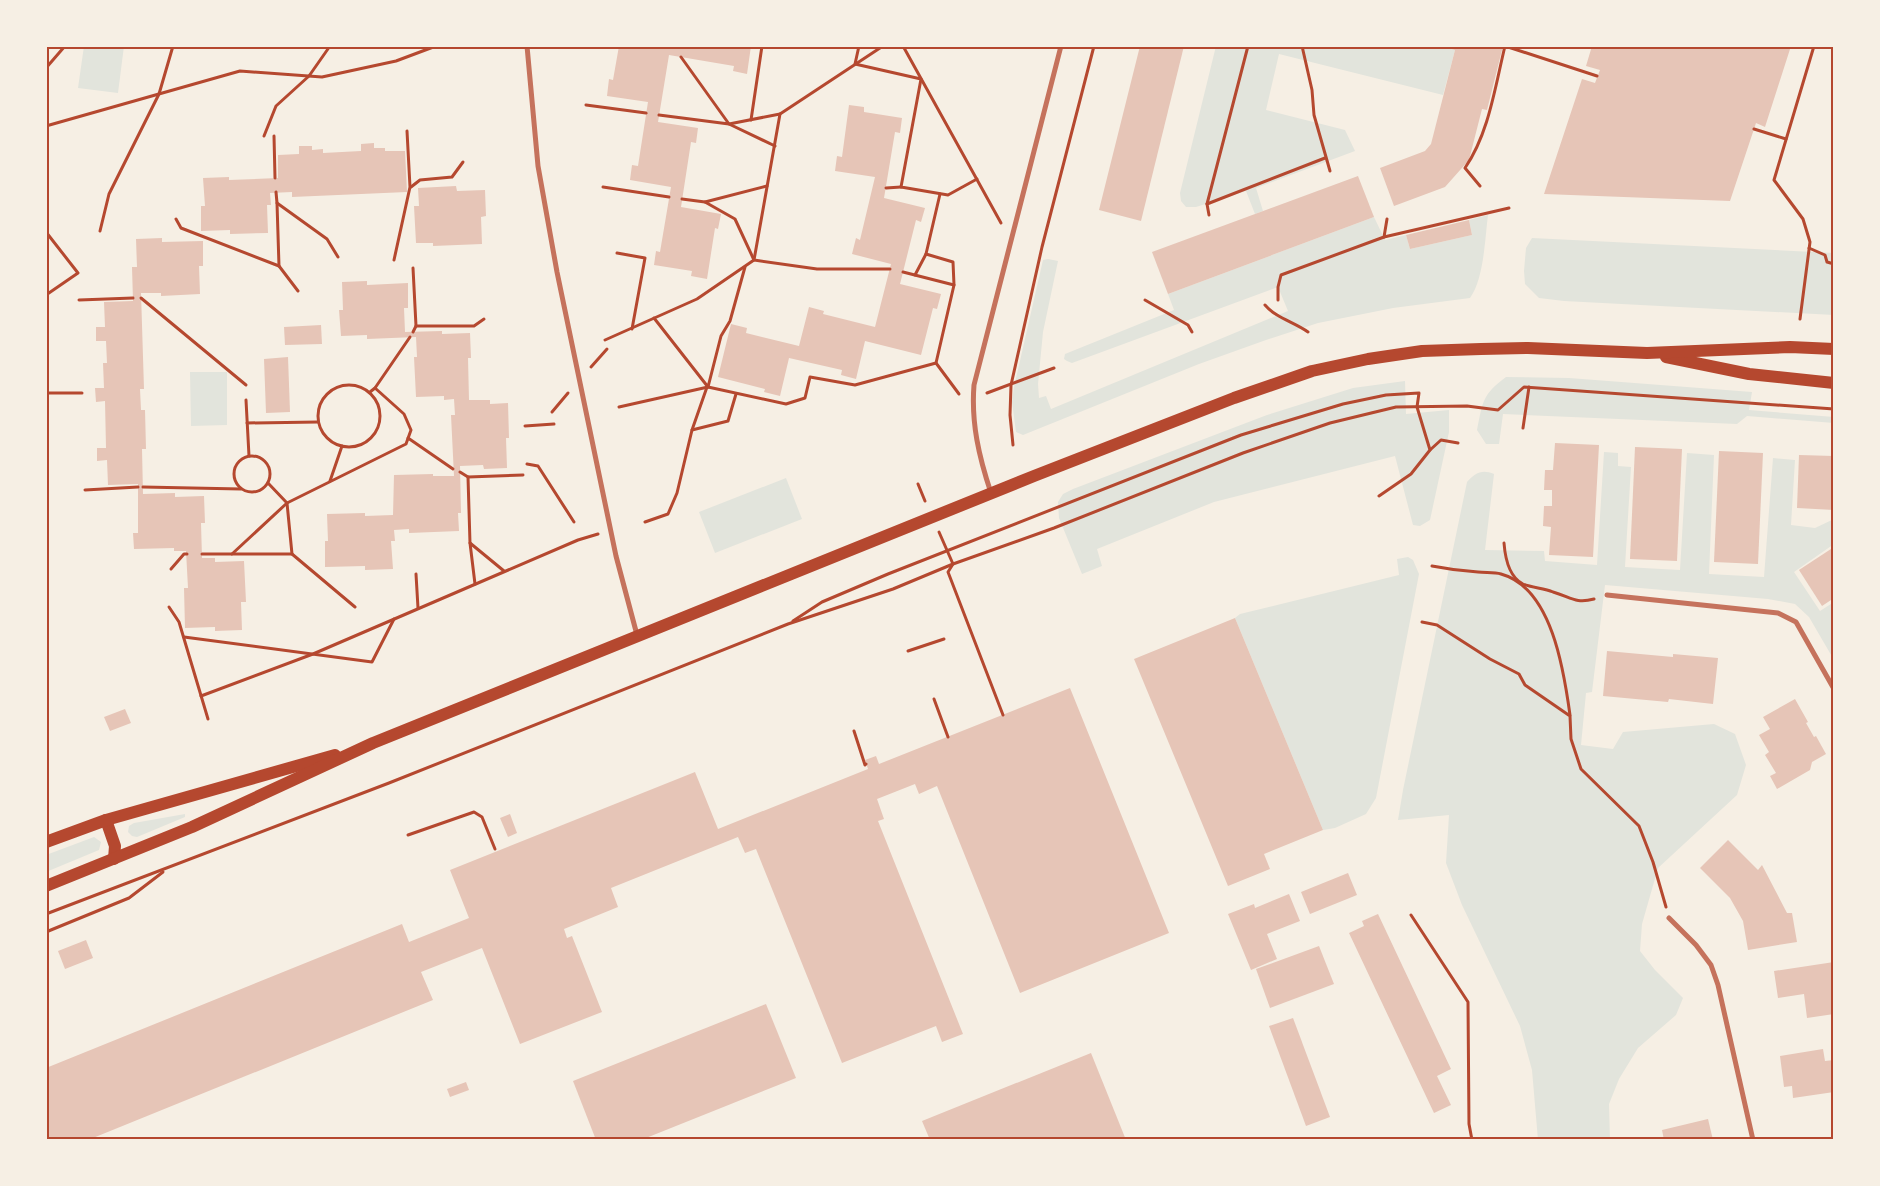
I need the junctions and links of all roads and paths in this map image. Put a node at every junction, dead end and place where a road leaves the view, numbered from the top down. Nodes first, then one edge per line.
1 (65, 46) edge
2 (173, 46) edge
3 (330, 46) edge
4 (436, 46) edge
5 (527, 46) edge
6 (762, 46) edge
7 (859, 46) edge
8 (883, 46) edge
9 (903, 46) edge
10 (1062, 46) edge
11 (1094, 46) edge
12 (1248, 46) edge
13 (1302, 46) edge
14 (1814, 46) edge
15 (681, 57) dead end
16 (855, 64) junction
17 (46, 68) edge
18 (309, 76) junction
19 (1598, 76) dead end
20 (921, 80) junction
21 (159, 94) junction
22 (586, 105) dead end
23 (646, 113) dead end
24 (780, 114) junction
25 (659, 115) dead end
26 (751, 120) junction
27 (729, 124) junction
28 (46, 126) edge
29 (1754, 129) dead end
30 (407, 131) dead end
31 (264, 136) dead end
32 (274, 136) dead end
33 (1786, 139) junction
34 (775, 146) junction
35 (1326, 158) junction
36 (463, 162) dead end
37 (1330, 171) dead end
38 (275, 178) dead end
39 (977, 179) junction
40 (767, 186) junction
41 (1480, 186) dead end
42 (410, 187) junction
43 (901, 187) junction
44 (603, 188) dead end
45 (886, 188) dead end
46 (276, 192) dead end
47 (940, 194) junction
48 (669, 197) dead end
49 (682, 199) dead end
50 (705, 202) junction
51 (276, 203) junction
52 (1206, 204) junction
53 (1509, 208) dead end
54 (1209, 215) dead end
55 (176, 219) dead end
56 (1387, 219) dead end
57 (100, 231) dead end
58 (46, 232) edge
59 (1384, 237) junction
60 (1012, 241) junction
61 (1809, 248) junction
62 (617, 253) dead end
63 (926, 254) junction
64 (338, 257) dead end
65 (394, 260) dead end
66 (754, 260) junction
67 (1834, 264) edge
68 (279, 266) junction
69 (746, 266) junction
70 (413, 268) dead end
71 (890, 269) dead end
72 (903, 272) dead end
73 (915, 275) junction
74 (954, 285) junction
75 (298, 291) dead end
76 (46, 295) edge
77 (133, 298) dead end
78 (141, 298) dead end
79 (79, 300) dead end
80 (1145, 300) dead end
81 (1278, 300) dead end
82 (1266, 305) dead end
83 (654, 318) junction
84 (484, 319) dead end
85 (1800, 319) dead end
86 (416, 326) junction
87 (632, 328) junction
88 (413, 332) dead end
89 (1192, 332) dead end
90 (1308, 332) dead end
91 (410, 337) dead end
92 (605, 340) dead end
93 (1834, 349) edge
94 (1647, 353) junction
95 (936, 363) junction
96 (1054, 368) dead end
97 (1834, 382) edge
98 (246, 385) dead end
99 (1011, 385) junction
100 (708, 387) junction
101 (1529, 387) junction
102 (375, 388) junction
103 (370, 392) junction
104 (46, 393) edge
105 (82, 393) dead end
106 (736, 394) junction
107 (960, 394) dead end
108 (973, 398) junction
109 (246, 400) dead end
110 (620, 407) dead end
111 (1418, 407) junction
112 (1834, 409) edge
113 (318, 422) junction
114 (247, 423) junction
115 (554, 424) dead end
116 (525, 426) dead end
117 (1523, 428) dead end
118 (692, 430) junction
119 (408, 438) junction
120 (1458, 443) dead end
121 (1013, 445) dead end
122 (342, 446) junction
123 (1430, 450) junction
124 (249, 456) junction
125 (527, 464) dead end
126 (453, 469) dead end
127 (460, 472) dead end
128 (523, 475) dead end
129 (468, 477) junction
130 (329, 482) junction
131 (268, 483) junction
132 (138, 487) dead end
133 (143, 487) dead end
134 (241, 489) junction
135 (85, 490) dead end
136 (991, 494) junction
137 (1379, 496) dead end
138 (287, 504) junction
139 (574, 522) dead end
140 (645, 522) dead end
141 (610, 530) junction
142 (470, 543) junction
143 (1504, 543) dead end
144 (186, 554) dead end
145 (202, 554) dead end
146 (232, 554) junction
147 (292, 554) junction
148 (953, 564) junction
149 (1432, 566) dead end
150 (171, 569) dead end
151 (504, 572) junction
152 (416, 574) dead end
153 (1521, 583) junction
154 (475, 584) junction
155 (1607, 595) joint
156 (169, 606) dead end
157 (355, 607) dead end
158 (418, 608) junction
159 (394, 618) junction
160 (1422, 622) dead end
161 (788, 624) junction
162 (184, 637) junction
163 (638, 637) junction
164 (944, 639) dead end
165 (908, 651) dead end
166 (313, 654) junction
167 (1834, 689) edge
168 (201, 696) junction
169 (934, 699) dead end
170 (1003, 715) dead end
171 (1570, 716) junction
172 (208, 719) dead end
173 (854, 732) dead end
174 (948, 737) dead end
175 (373, 744) junction
176 (866, 764) dead end
177 (106, 820) junction
178 (408, 836) dead end
179 (46, 842) edge
180 (495, 850) dead end
181 (114, 859) junction
182 (167, 868) junction
183 (46, 886) edge
184 (46, 914) edge
185 (1412, 915) dead end
186 (1669, 918) joint
187 (46, 932) edge
188 (1472, 1140) edge
189 (1754, 1140) edge

1 - 17 path
2 - 21 path
3 - 18 path
4 - 18 path
5 - 141 street
6 - 26 path
7 - 16 path
8 - 16 path
9 - 20 path
10 - 60 street
11 - 99 path
12 - 52 path
13 - 35 path
14 - 33 path
15 - 27 path
16 - 20 path
16 - 24 path
18 - 21 path
18 - 31 path
19 - 41 path
20 - 39 path
20 - 43 path
21 - 28 path
21 - 57 path
22 - 23 path
24 - 26 path
24 - 34 path
25 - 27 path
26 - 27 path
27 - 34 path
29 - 33 path
30 - 42 path
32 - 38 path
33 - 61 path
34 - 40 path
35 - 37 path
35 - 52 path
36 - 42 path
39 - 47 path
39 - 60 path
40 - 50 path
40 - 66 path
42 - 65 path
43 - 45 path
43 - 47 path
44 - 48 path
46 - 51 path
47 - 63 path
49 - 50 path
50 - 66 path
51 - 64 path
51 - 68 path
52 - 54 path
53 - 59 path
55 - 68 path
56 - 59 path
58 - 76 path
59 - 81 path
60 - 108 street
61 - 67 path
61 - 85 path
62 - 87 path
63 - 73 path
63 - 74 path
66 - 69 path
66 - 71 path
68 - 75 path
69 - 83 path
69 - 100 path
70 - 86 path
72 - 73 path
73 - 74 path
74 - 95 path
77 - 79 path
78 - 98 path
80 - 89 path
82 - 90 path
83 - 87 path
83 - 100 path
84 - 86 path
86 - 88 path
87 - 92 path
91 - 102 path
93 - 94 main road
94 - 97 main road
94 - 136 main road
95 - 106 path
95 - 107 path
96 - 99 path
99 - 108 path
99 - 121 path
100 - 106 path
100 - 110 path
100 - 118 path
101 - 111 path
101 - 112 path
101 - 117 path
102 - 103 path
102 - 119 path
103 - 113 path
103 - 122 path
104 - 105 path
106 - 118 path
108 - 136 street
109 - 114 path
111 - 123 path
111 - 148 path
111 - 161 path
113 - 114 path
113 - 122 path
114 - 124 path
115 - 116 path
118 - 140 path
119 - 126 path
119 - 130 path
120 - 123 path
122 - 130 path
123 - 137 path
124 - 131 path
124 - 134 path
125 - 139 path
127 - 129 path
128 - 129 path
129 - 142 path
130 - 138 path
131 - 134 path
131 - 138 path
132 - 135 path
133 - 134 path
136 - 163 main road
138 - 146 path
138 - 147 path
141 - 151 path
141 - 163 street
142 - 151 path
142 - 154 path
143 - 153 path
144 - 150 path
145 - 146 path
146 - 147 path
147 - 157 path
148 - 161 path
148 - 170 path
149 - 153 path
151 - 154 path
152 - 158 path
153 - 155 path
153 - 171 path
154 - 158 path
155 - 167 street
156 - 162 path
158 - 159 path
159 - 166 path
159 - 166 path
160 - 171 path
161 - 182 path
162 - 166 path
162 - 168 path
163 - 175 main road
164 - 165 path
166 - 168 path
168 - 172 path
169 - 174 path
171 - 186 path
173 - 176 path
175 - 177 main road
175 - 181 main road
177 - 179 main road
177 - 181 main road
178 - 180 path
181 - 183 main road
182 - 184 path
182 - 187 path
185 - 188 path
186 - 189 street

